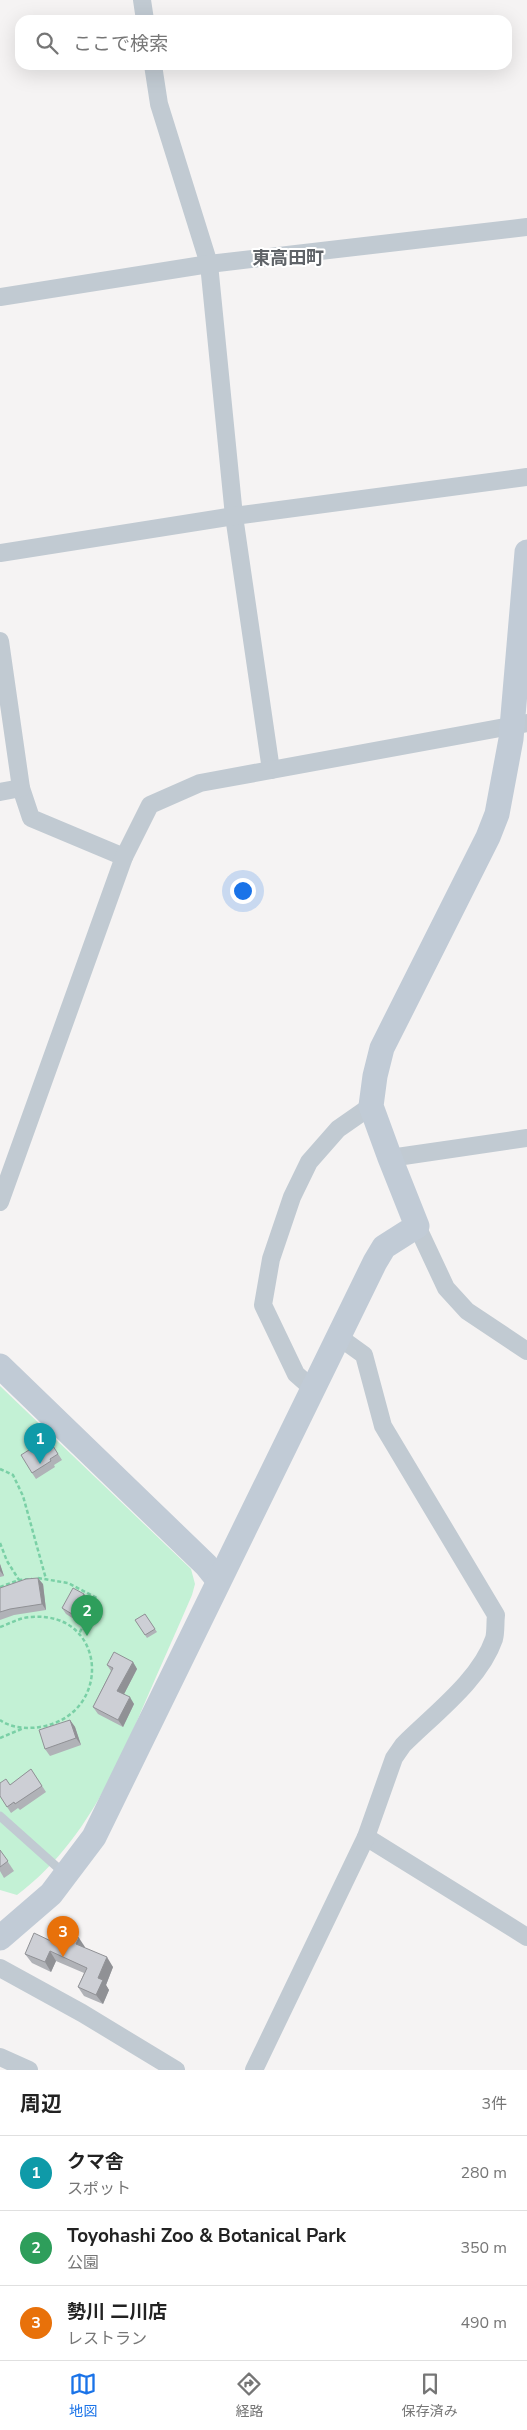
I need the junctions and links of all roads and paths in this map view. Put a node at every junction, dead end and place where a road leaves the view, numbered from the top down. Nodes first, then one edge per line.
1 (142, 0) edge
2 (144, 15) edge
3 (154, 70) edge
4 (527, 227) edge
5 (209, 264) junction
6 (0, 297) edge
7 (527, 476) edge
8 (234, 516) junction
9 (527, 552) edge
10 (0, 553) edge
11 (0, 641) edge
12 (519, 724) edge
13 (271, 770) junction
14 (22, 788) junction
15 (0, 792) edge
16 (124, 857) junction
17 (371, 1106) junction
18 (527, 1138) edge
19 (390, 1158) junction
20 (0, 1202) edge
21 (418, 1226) junction
22 (339, 1337) junction
23 (527, 1351) edge
24 (0, 1366) edge
25 (313, 1389) junction
26 (0, 1469) edge
27 (0, 1544) edge
28 (46, 1579) junction
29 (19, 1580) junction
30 (218, 1580) junction
31 (0, 1587) edge
32 (0, 1627) edge
33 (78, 1634) junction
34 (0, 1720) edge
35 (26, 1728) junction
36 (0, 1738) edge
37 (0, 1816) edge
38 (366, 1837) junction
39 (57, 1867) dead end
40 (2, 1932) edge
41 (527, 1937) edge
42 (0, 1968) edge
43 (0, 2057) edge
44 (29, 2070) edge
45 (176, 2070) edge
46 (254, 2070) edge

1 - 2 street
3 - 5 street
4 - 5 street
5 - 6 street
5 - 8 street
7 - 8 street
8 - 10 street
8 - 13 street
9 - 12 street
11 - 14 street
12 - 13 street
12 - 17 street
13 - 16 street
14 - 15 street
14 - 16 street
16 - 20 street
17 - 19 street
17 - 25 street
18 - 19 street
19 - 21 street
21 - 22 street
21 - 23 street
22 - 25 street
22 - 38 street
24 - 30 street
25 - 30 street
26 - 28 path
27 - 29 path
28 - 29 path
28 - 33 path
29 - 31 path
30 - 40 street
32 - 33 path
33 - 35 path
34 - 35 path
35 - 36 path
37 - 39 lane
38 - 41 street
38 - 46 street
42 - 45 street
43 - 44 street

